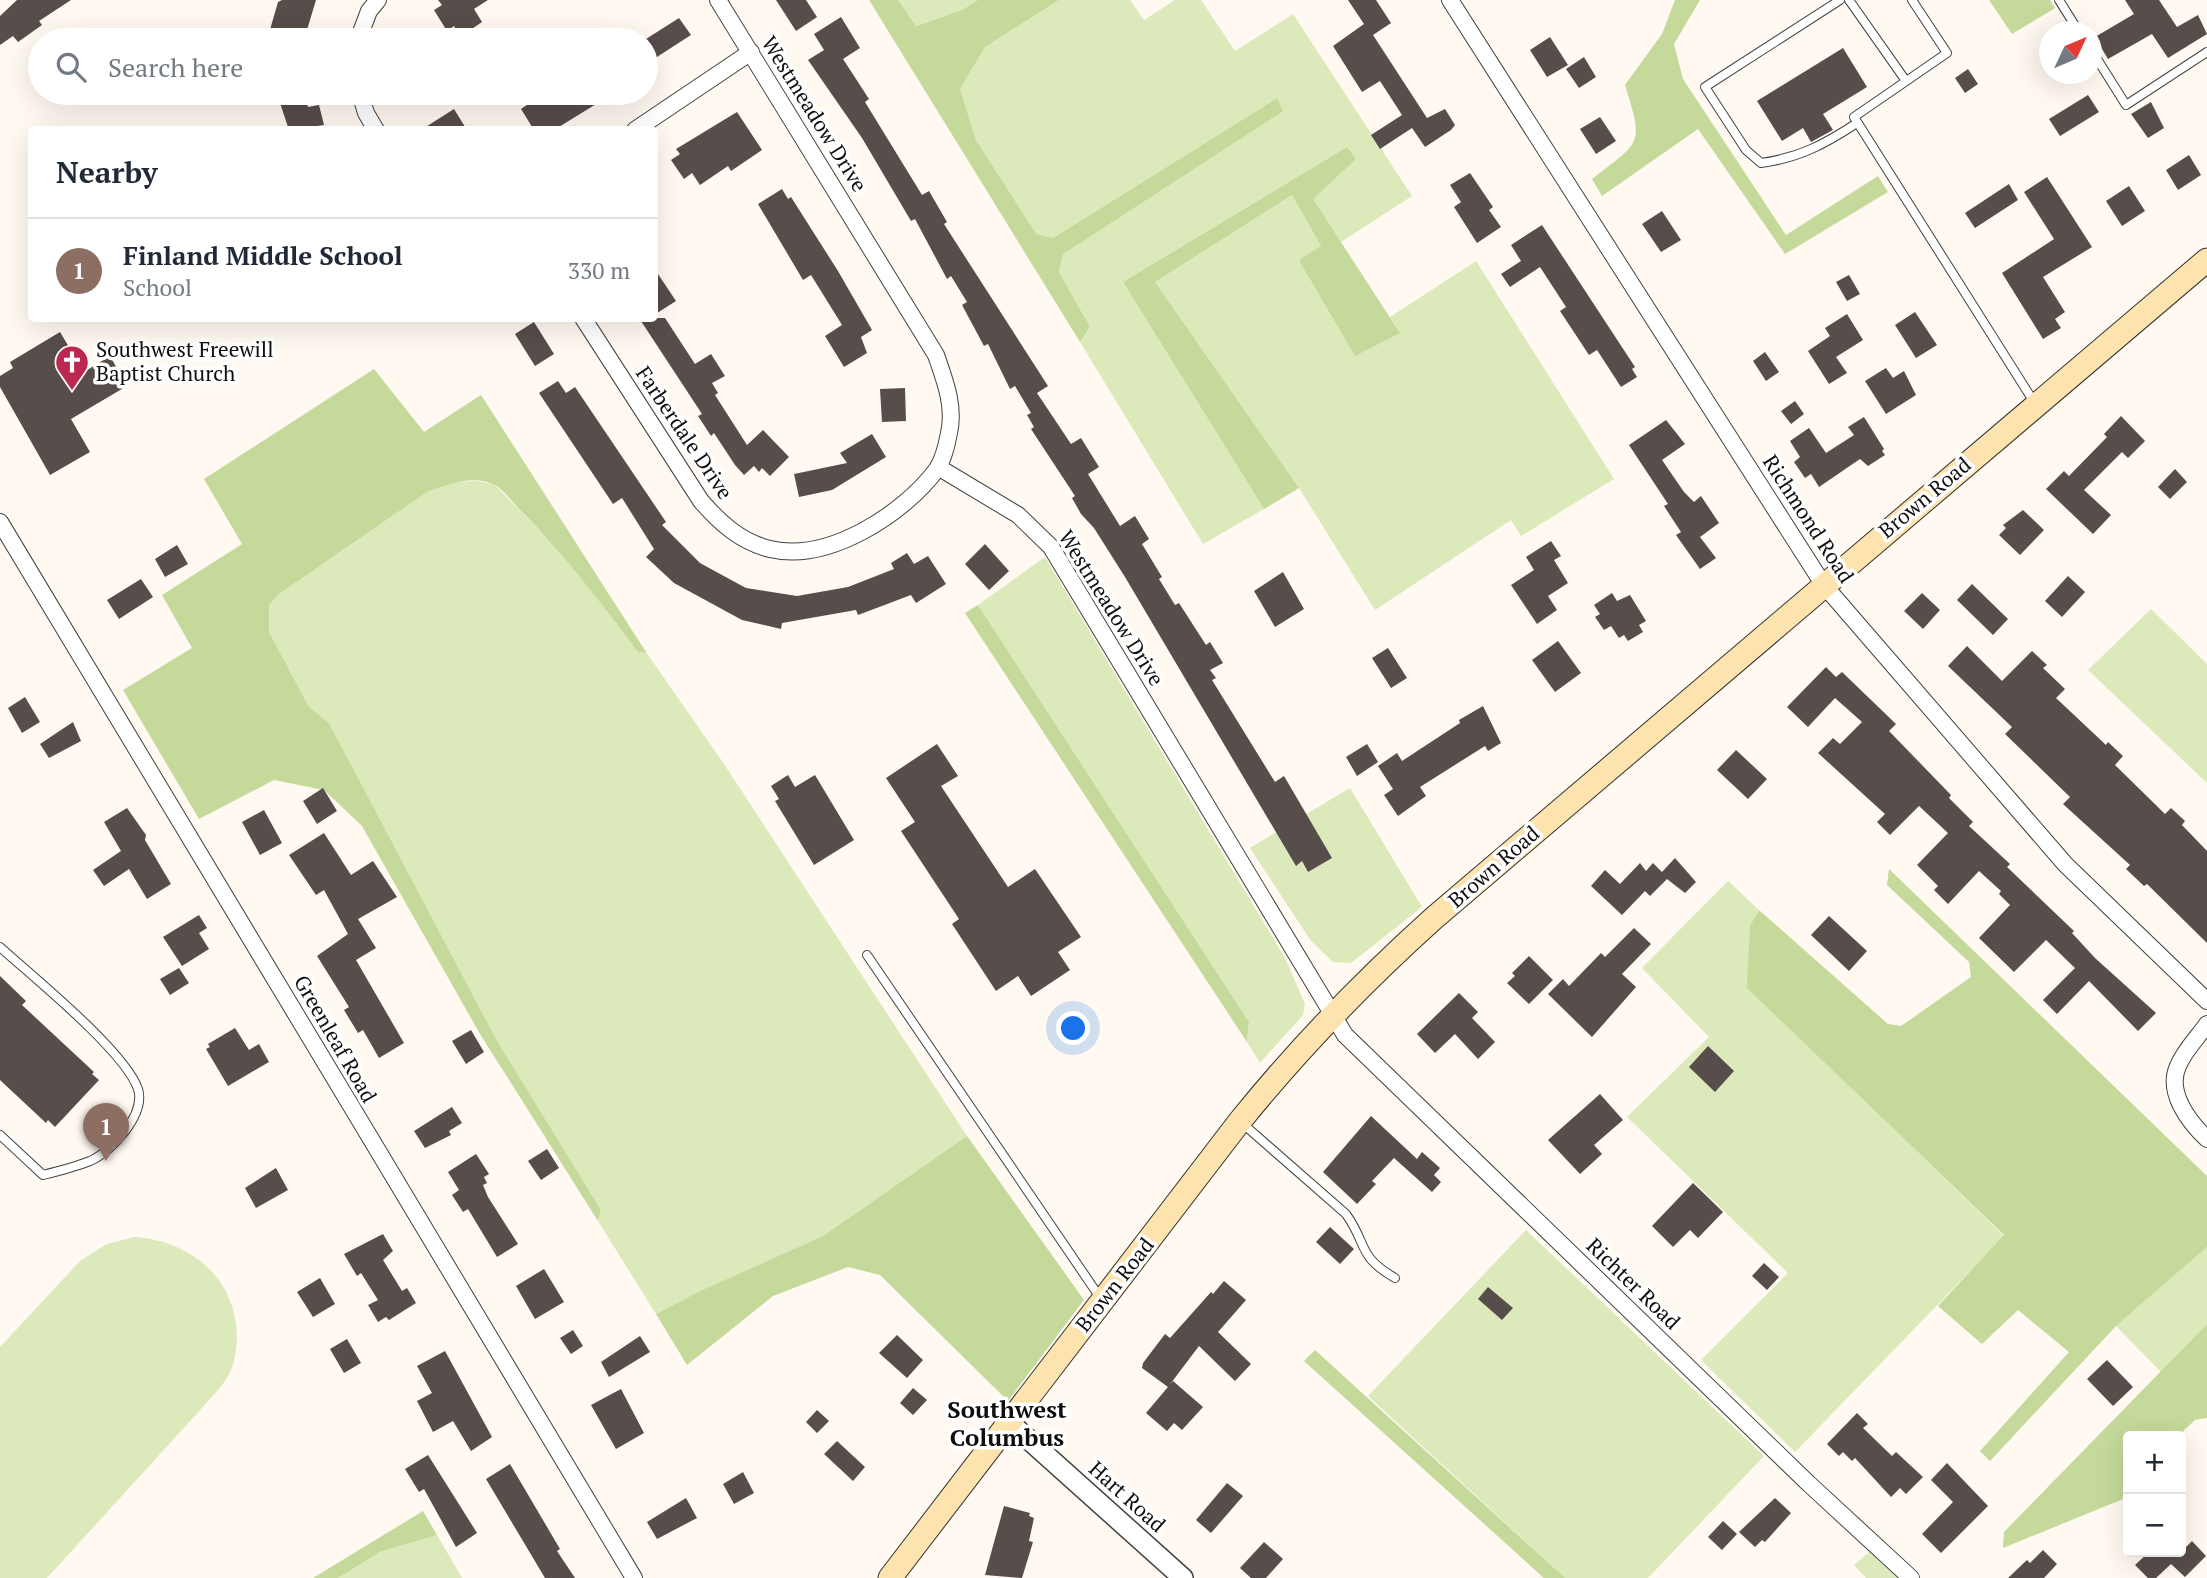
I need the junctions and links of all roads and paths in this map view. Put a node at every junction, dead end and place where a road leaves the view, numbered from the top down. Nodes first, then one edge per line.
1 (378, 0) edge
2 (718, 0) edge
3 (1450, 0) edge
4 (1840, 0) edge
5 (1849, 0) edge
6 (1912, 0) edge
7 (2059, 0) edge
8 (2072, 21) edge
9 (363, 28) edge
10 (751, 52) junction
11 (2207, 52) edge
12 (2102, 68) edge
13 (1906, 81) junction
14 (364, 105) edge
15 (1857, 123) junction
16 (374, 126) edge
17 (641, 126) edge
18 (2206, 262) edge
19 (586, 322) edge
20 (2036, 404) junction
21 (938, 467) junction
22 (0, 522) edge
23 (1823, 584) junction
24 (0, 947) edge
25 (867, 955) dead end
26 (2207, 1001) edge
27 (1332, 1015) junction
28 (2207, 1024) edge
29 (1240, 1121) junction
30 (0, 1135) edge
31 (2207, 1139) edge
32 (1395, 1278) dead end
33 (1103, 1301) junction
34 (1009, 1422) junction
35 (634, 1578) edge
36 (890, 1578) edge
37 (1184, 1578) edge
38 (1910, 1578) edge

1 - 9 street
2 - 10 street, Westmeadow Drive
3 - 23 street, Richmond Road
4 - 15 lane
5 - 13 lane
6 - 13 lane
7 - 8 lane
10 - 17 street
10 - 21 street, Westmeadow Drive
11 - 12 lane
13 - 15 lane
14 - 16 street
15 - 20 lane
18 - 20 main road, Brown Road
19 - 21 street, Farberdale Drive
20 - 23 main road, Brown Road
21 - 27 street, Westmeadow Drive
22 - 35 street, Greenleaf Road
23 - 26 street, Richmond Road
23 - 27 main road, Brown Road
24 - 30 lane
25 - 33 lane
27 - 29 main road, Brown Road
27 - 38 street, Richter Road
28 - 31 street
29 - 32 lane
29 - 33 main road, Brown Road
33 - 34 main road, Brown Road
34 - 36 main road, Brown Road
34 - 37 street, Hart Road

